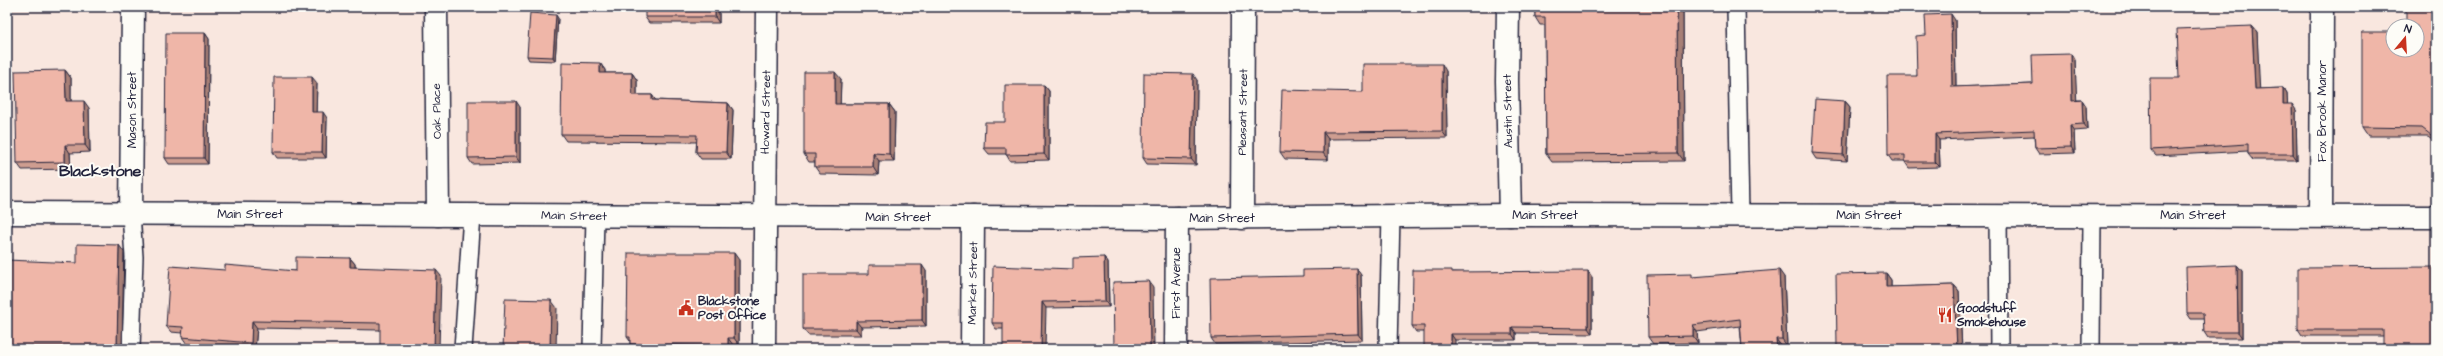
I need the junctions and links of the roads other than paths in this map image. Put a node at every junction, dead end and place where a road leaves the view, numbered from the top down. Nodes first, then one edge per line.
1 (133, 7) edge
2 (436, 7) edge
3 (767, 7) edge
4 (1243, 7) edge
5 (1508, 7) edge
6 (1736, 7) edge
7 (2322, 7) edge
8 (7, 213) edge
9 (131, 214) junction
10 (1510, 214) junction
11 (438, 215) junction
12 (472, 215) junction
13 (1740, 215) junction
14 (1998, 215) junction
15 (2092, 215) junction
16 (595, 216) junction
17 (1391, 216) junction
18 (2321, 216) junction
19 (765, 217) junction
20 (973, 217) junction
21 (2436, 217) edge
22 (1177, 218) junction
23 (1242, 218) junction
24 (131, 349) edge
25 (463, 349) edge
26 (592, 349) edge
27 (764, 349) edge
28 (972, 349) edge
29 (1176, 349) edge
30 (1388, 349) edge
31 (1999, 349) edge
32 (2091, 349) edge

1 - 9 main road, Mason Street
2 - 11 main road, Oak Place
3 - 19 main road, Howard Street
4 - 23 main road, Pleasant Street
5 - 10 main road, Austin Street
6 - 13 lane
7 - 18 main road, Fox Brook Manor
8 - 9 main road, Main Street
9 - 11 main road, Main Street
9 - 24 lane
10 - 13 main road, Main Street
10 - 17 main road, Main Street
11 - 12 main road, Main Street
12 - 16 main road, Main Street
12 - 25 lane
13 - 14 main road, Main Street
14 - 15 main road, Main Street
14 - 31 lane
15 - 18 main road, Main Street
15 - 32 lane
16 - 19 main road, Main Street
16 - 26 lane
17 - 23 main road, Main Street
17 - 30 lane
18 - 21 main road, Main Street
19 - 20 main road, Main Street
19 - 27 main road, Howard Street
20 - 22 main road, Main Street
20 - 28 main road, Market Street
22 - 23 main road, Main Street
22 - 29 main road, First Avenue

